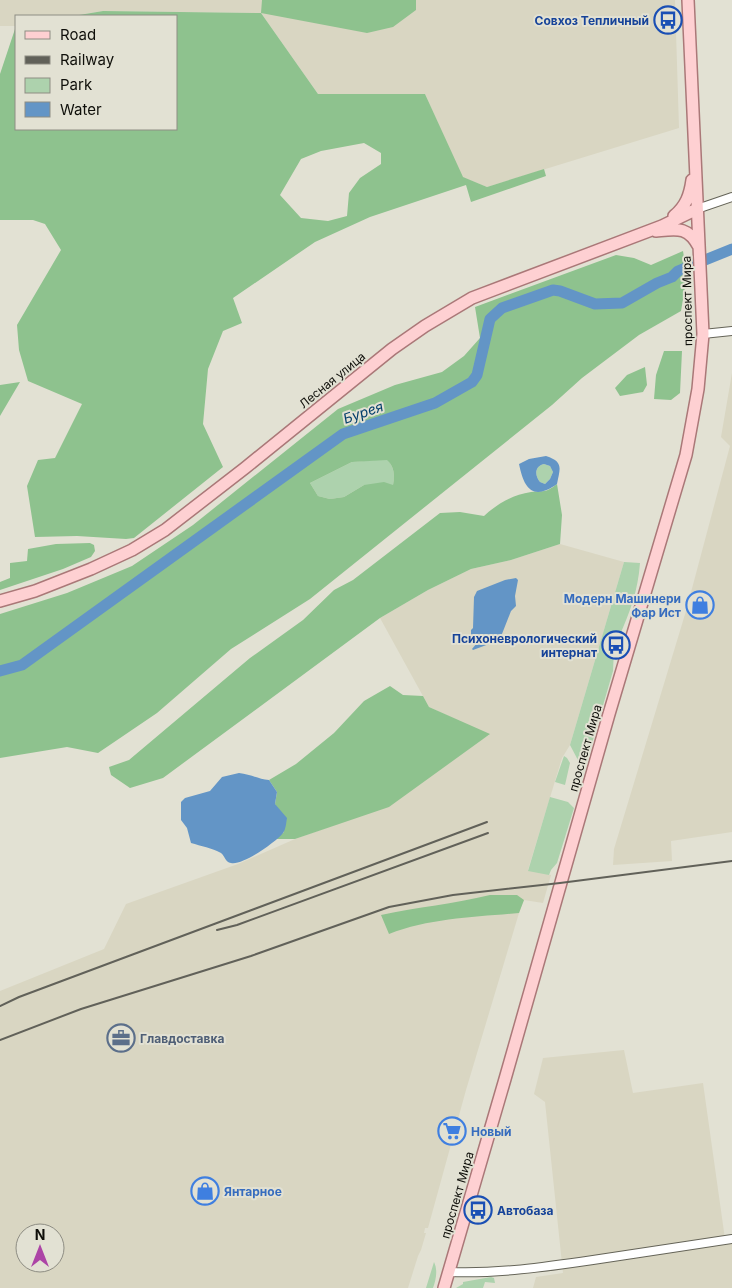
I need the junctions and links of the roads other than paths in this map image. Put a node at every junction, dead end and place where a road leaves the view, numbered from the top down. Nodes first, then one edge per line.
1 (688, 0) edge
2 (695, 148) junction
3 (732, 197) edge
4 (698, 209) junction
5 (665, 224) junction
6 (644, 232) junction
7 (700, 251) junction
8 (732, 331) edge
9 (703, 334) junction
10 (0, 601) edge
11 (732, 1239) edge
12 (449, 1272) junction
13 (444, 1288) edge

1 - 2 main road
2 - 4 main road, проспект Мира
2 - 5 main road
3 - 4 street
4 - 5 main road, Лесная улица
4 - 7 main road, проспект Мира
5 - 6 main road, Лесная улица
6 - 7 main road
6 - 10 main road, Лесная улица
7 - 9 main road, проспект Мира
8 - 9 street
9 - 12 main road, проспект Мира
11 - 12 street
12 - 13 main road, проспект Мира

